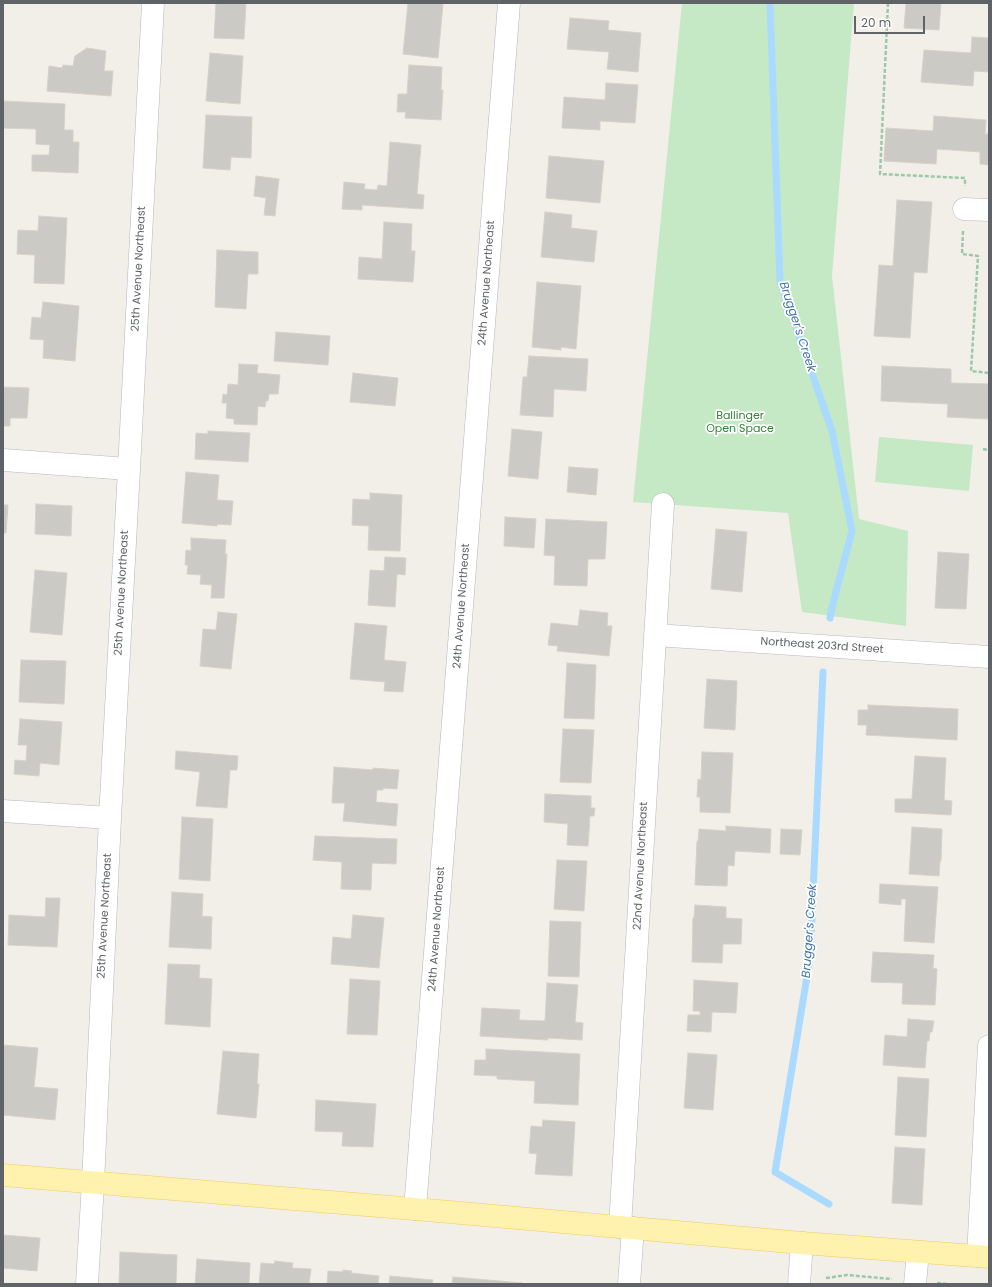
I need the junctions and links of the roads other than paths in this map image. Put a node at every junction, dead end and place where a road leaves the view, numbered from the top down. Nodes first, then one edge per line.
1 (153, 3) edge
2 (509, 3) edge
3 (964, 209) road end
4 (989, 210) edge
5 (3, 460) edge
6 (129, 469) junction
7 (663, 504) dead end
8 (655, 635) junction
9 (989, 657) edge
10 (3, 811) edge
11 (110, 818) junction
12 (989, 1046) edge
13 (3, 1176) edge
14 (93, 1183) junction
15 (415, 1209) junction
16 (626, 1228) junction
17 (802, 1243) junction
18 (918, 1252) junction
19 (983, 1257) edge
20 (915, 1283) edge
21 (87, 1284) edge
22 (629, 1284) edge
23 (799, 1284) edge

1 - 6 street, 25th Avenue Northeast
2 - 15 street, 24th Avenue Northeast
3 - 4 street
5 - 6 street
6 - 11 street, 25th Avenue Northeast
7 - 8 street, 22nd Avenue Northeast
8 - 9 street, Northeast 203rd Street
8 - 16 street, 22nd Avenue Northeast
10 - 11 street
11 - 14 street, 25th Avenue Northeast
12 - 19 street
13 - 14 main road
14 - 15 main road
14 - 21 street, 25th Avenue Northeast
15 - 16 main road
16 - 17 main road
16 - 22 street, 22nd Avenue Northeast
17 - 18 main road
17 - 23 street
18 - 19 main road
18 - 20 street

